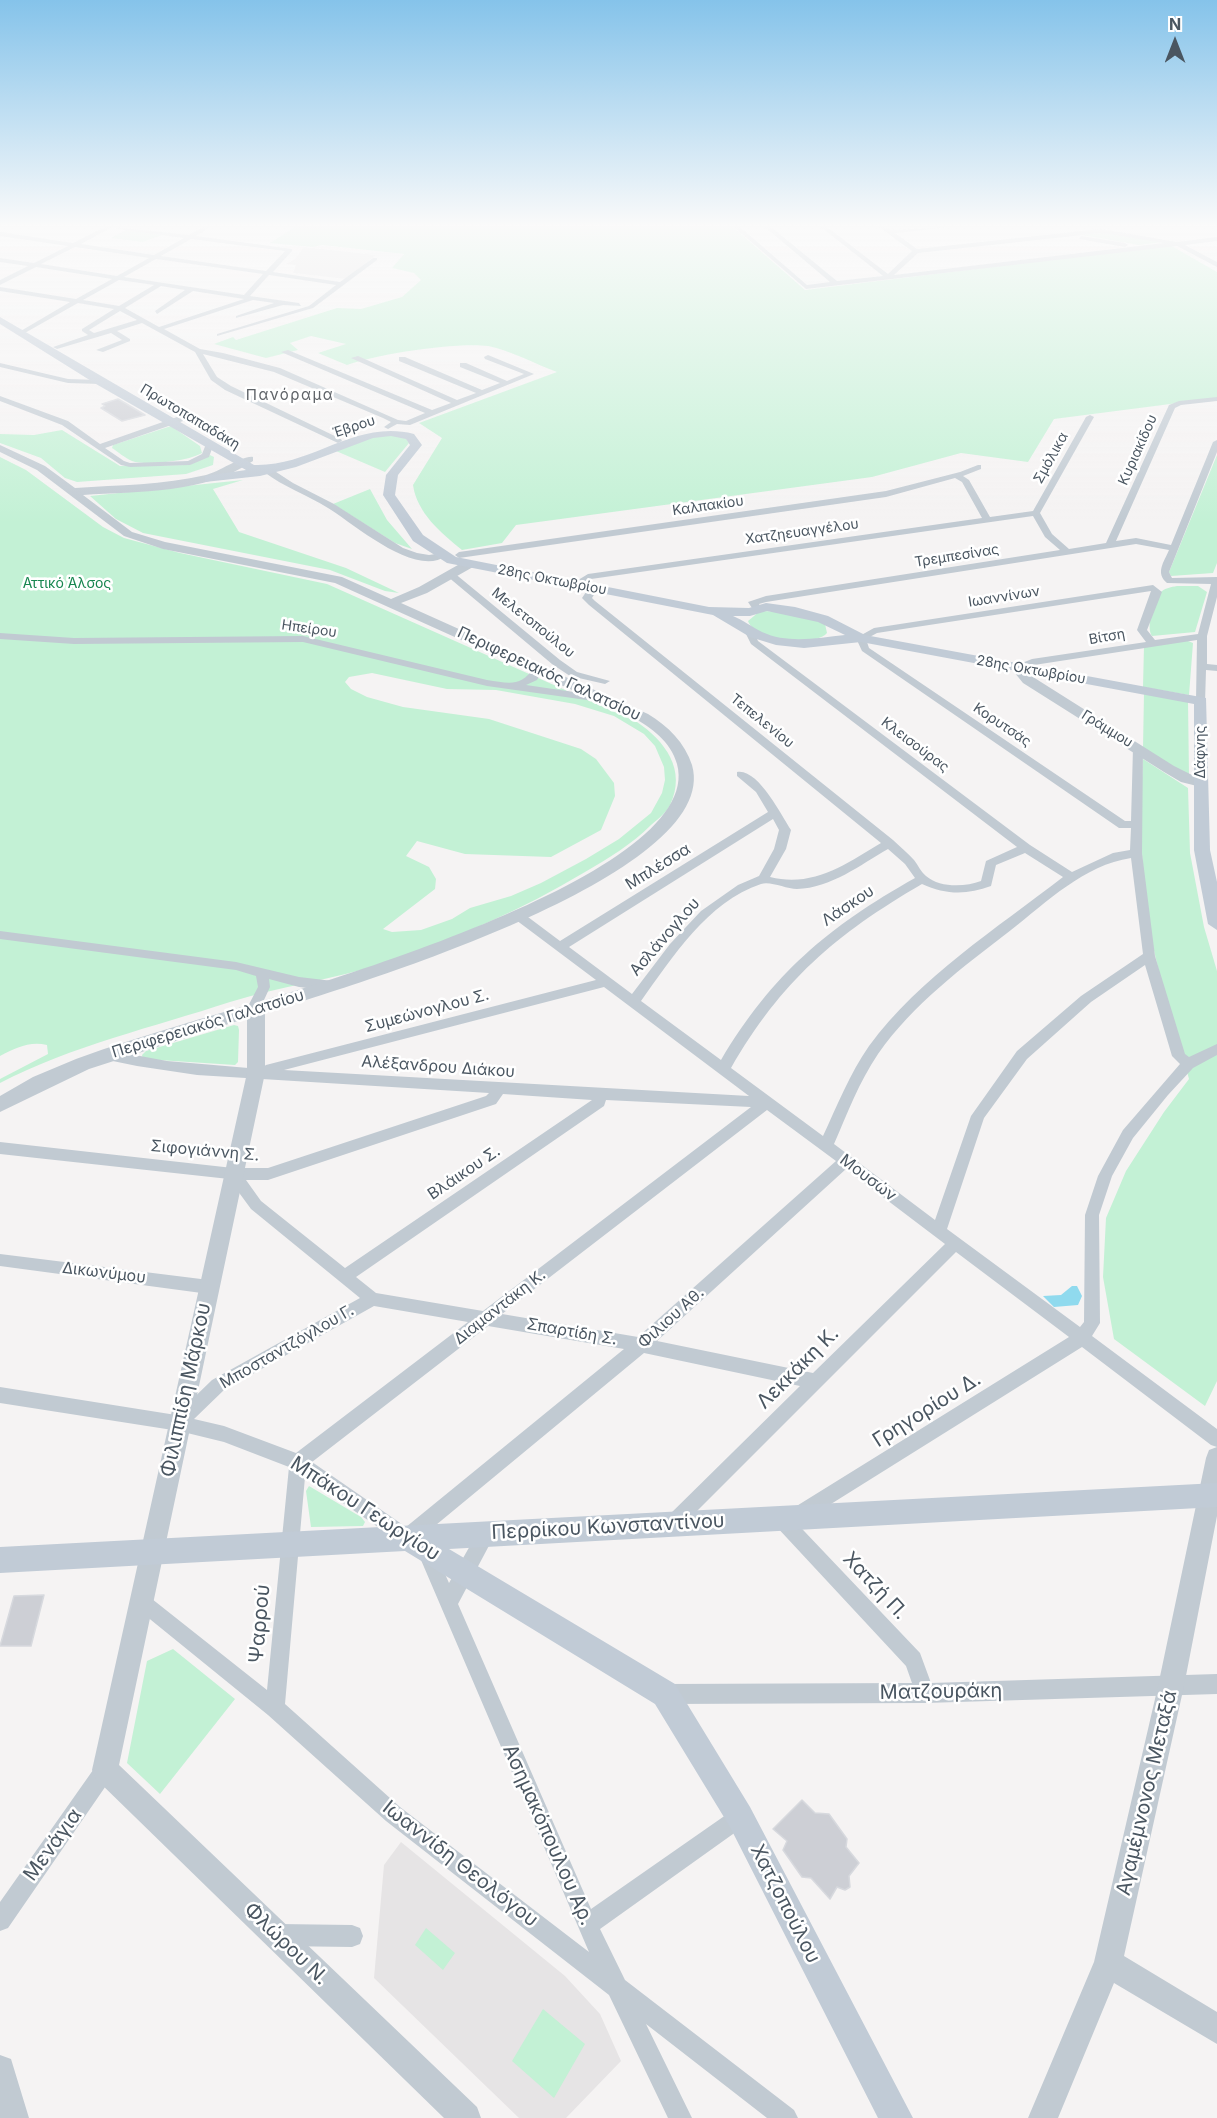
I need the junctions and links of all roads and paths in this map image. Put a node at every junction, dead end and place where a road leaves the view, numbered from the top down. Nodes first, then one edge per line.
1 (13, 326) edge
2 (17, 326) edge
3 (33, 326) edge
4 (91, 326) edge
5 (125, 326) edge
6 (152, 326) edge
7 (167, 326) edge
8 (249, 326) edge
9 (158, 329) junction
10 (111, 330) junction
11 (24, 331) junction
12 (92, 335) junction
13 (219, 335) dead end
14 (57, 346) junction
15 (100, 350) dead end
16 (198, 351) junction
17 (285, 352) dead end
18 (488, 357) dead end
19 (355, 358) dead end
20 (402, 358) dead end
21 (0, 365) edge
22 (463, 365) dead end
23 (100, 382) junction
24 (506, 383) junction
25 (482, 393) junction
26 (0, 398) edge
27 (1217, 399) edge
28 (456, 403) junction
29 (432, 413) junction
30 (1090, 417) dead end
31 (175, 421) junction
32 (392, 424) junction
33 (410, 426) junction
34 (338, 441) junction
35 (1217, 442) edge
36 (209, 446) junction
37 (100, 447) junction
38 (0, 448) edge
39 (224, 455) junction
40 (246, 462) junction
41 (978, 467) dead end
42 (267, 470) junction
43 (959, 477) junction
44 (209, 479) junction
45 (68, 490) junction
46 (1036, 513) junction
47 (987, 519) junction
48 (1117, 529) junction
49 (1136, 542) junction
50 (1110, 545) junction
51 (1173, 548) junction
52 (1067, 552) junction
53 (442, 556) junction
54 (461, 565) junction
55 (1217, 581) edge
56 (574, 585) junction
57 (592, 588) junction
58 (397, 605) junction
59 (750, 619) junction
60 (829, 624) junction
61 (0, 636) edge
62 (1202, 636) junction
63 (861, 638) junction
64 (824, 642) junction
65 (1151, 642) junction
66 (1200, 666) junction
67 (1017, 667) junction
68 (1217, 668) edge
69 (538, 669) junction
70 (605, 681) dead end
71 (513, 688) junction
72 (608, 700) junction
73 (1201, 701) junction
74 (1138, 748) junction
75 (741, 774) dead end
76 (1202, 783) junction
77 (773, 814) junction
78 (1134, 824) junction
79 (889, 843) junction
80 (1026, 848) junction
81 (1136, 853) junction
82 (1071, 877) junction
83 (763, 879) junction
84 (922, 879) junction
85 (520, 917) junction
86 (1217, 924) edge
87 (0, 935) edge
88 (560, 947) junction
89 (1149, 956) junction
90 (262, 972) junction
91 (606, 982) junction
92 (335, 986) junction
93 (633, 1002) junction
94 (255, 1009) junction
95 (1217, 1049) edge
96 (108, 1055) junction
97 (1188, 1064) junction
98 (723, 1069) junction
99 (256, 1073) junction
100 (495, 1089) junction
101 (599, 1095) junction
102 (767, 1102) junction
103 (0, 1105) edge
104 (826, 1146) junction
105 (0, 1148) edge
106 (846, 1161) junction
107 (233, 1174) junction
108 (939, 1231) junction
109 (955, 1243) junction
110 (0, 1260) edge
111 (344, 1277) junction
112 (209, 1287) junction
113 (372, 1299) junction
114 (487, 1317) junction
115 (1082, 1338) junction
116 (641, 1345) junction
117 (814, 1381) junction
118 (0, 1395) edge
119 (179, 1423) junction
120 (1217, 1439) edge
121 (1217, 1458) edge
122 (298, 1462) junction
123 (1212, 1495) edge
124 (787, 1517) junction
125 (672, 1524) junction
126 (486, 1534) junction
127 (416, 1543) junction
128 (290, 1544) junction
129 (151, 1551) junction
130 (0, 1560) edge
131 (466, 1574) junction
132 (141, 1601) junction
133 (448, 1604) junction
134 (1217, 1684) edge
135 (1171, 1686) junction
136 (925, 1693) junction
137 (665, 1694) junction
138 (275, 1708) junction
139 (105, 1770) junction
140 (740, 1817) junction
141 (0, 1920) edge
142 (587, 1925) junction
143 (277, 1935) junction
144 (352, 1936) dead end
145 (1108, 1963) junction
146 (613, 1982) junction
147 (1217, 2029) edge
148 (0, 2070) edge
149 (14, 2118) edge
150 (466, 2118) edge
151 (681, 2118) edge
152 (786, 2118) edge
153 (896, 2118) edge
154 (1043, 2118) edge

1 - 11 main road, Πρωτοπαπαδάκη
2 - 11 main road, Πρωτοπαπαδάκη
3 - 11 street
4 - 12 street
5 - 10 street
6 - 9 street
7 - 9 street
8 - 13 street
9 - 16 street
10 - 12 street
10 - 15 street
11 - 14 main road, Πρωτοπαπαδάκη
11 - 23 main road, Πρωτοπαπαδάκη
12 - 14 street
14 - 31 main road, Πρωτοπαπαδάκη
16 - 32 street
16 - 34 street
17 - 29 street
18 - 24 street, Έβρου
19 - 28 street
20 - 25 street
21 - 23 street
22 - 24 street
23 - 31 main road, Πρωτοπαπαδάκη
24 - 25 street, Έβρου
25 - 28 street, Έβρου
26 - 37 street
27 - 48 street, Κυριακίδου
28 - 29 street, Έβρου
29 - 33 street, Έβρου
30 - 46 street, Σμόλικα
31 - 36 main road, Πρωτοπαπαδάκη
31 - 37 street
31 - 40 main road, Πρωτοπαπαδάκη
32 - 33 main road, Έβρου
32 - 34 main road, Έβρου
33 - 54 main road
34 - 40 main road, Έβρου
35 - 51 street
36 - 37 street
36 - 39 main road, Πρωτοπαπαδάκη
38 - 45 street, Περιφερειακός Γαλατσίου
39 - 40 main road, Πρωτοπαπαδάκη
39 - 45 street
40 - 42 main road, Έβρου
40 - 44 street
41 - 43 street, Καλπακίου
42 - 44 main road
42 - 53 street
42 - 53 main road, Έβρου
43 - 47 street
43 - 54 street, Καλπακίου
44 - 45 street
45 - 58 street, Περιφερειακός Γαλατσίου
46 - 47 street, Χατζηευαγγέλου
46 - 52 street
47 - 56 street, Χατζηευαγγέλου
48 - 49 street
48 - 50 street, Κυριακίδου
49 - 50 street, Τρεμπεσίνας
49 - 51 street, Τρεμπεσίνας
50 - 52 street, Τρεμπεσίνας
51 - 55 street
52 - 59 street, Τρεμπεσίνας
53 - 54 main road, Έβρου
54 - 56 main road, 28ης Οκτωβρίου
54 - 58 street
54 - 70 street, Μελετοπούλου
55 - 62 street, Δάφνης
56 - 57 main road, 28ης Οκτωβρίου
57 - 59 main road, 28ης Οκτωβρίου
57 - 79 street, Τεπελενίου
58 - 69 street, Περιφερειακός Γαλατσίου
59 - 60 main road, 28ης Οκτωβρίου
59 - 64 main road, 28ης Οκτωβρίου
59 - 80 street, Κλεισούρας
60 - 63 main road, 28ης Οκτωβρίου
60 - 64 main road
61 - 71 street, Ηπείρου
62 - 65 street, Βίτση
62 - 66 street, Δάφνης
63 - 64 main road, 28ης Οκτωβρίου
63 - 65 street, Ιωαννίνων
63 - 67 main road, 28ης Οκτωβρίου
63 - 78 street, Κορυτσάς
65 - 67 street, Βίτση
66 - 68 street
66 - 73 street, Δάφνης
67 - 73 main road, 28ης Οκτωβρίου
67 - 74 street, Γράμμου
69 - 71 street
69 - 72 street, Περιφερειακός Γαλατσίου
71 - 72 street, Ηπείρου
72 - 85 street, Περιφερειακός Γαλατσίου
73 - 76 main road, Δάφνης
74 - 76 street, Γράμμου
74 - 78 street
75 - 77 street
76 - 86 main road, Δάφνης
77 - 83 street
77 - 88 street, Μπλέσσα
78 - 81 street
79 - 83 street
79 - 84 street, Τεπελενίου
80 - 82 street, Κλεισούρας
80 - 84 street
81 - 82 street
81 - 89 street
82 - 104 street
83 - 93 street, Ασλάνογλου
84 - 98 street, Λάσκου
85 - 88 street, Μουσών
85 - 92 street, Περιφερειακός Γαλατσίου
87 - 90 street
88 - 91 street, Μουσών
89 - 97 street
89 - 108 street
90 - 92 street
90 - 94 street
91 - 93 street, Μουσών
91 - 99 street, Συμεώνογλου Σ.
92 - 94 street, Περιφερειακός Γαλατσίου
93 - 98 street, Μουσών
94 - 96 street, Περιφερειακός Γαλατσίου
94 - 99 street, Φιλιππίδη Μάρκου
95 - 97 street
96 - 99 street, Αλέξανδρου Διάκου
96 - 103 street, Περιφερειακός Γαλατσίου
97 - 115 street
98 - 102 street, Μουσών
99 - 100 street, Αλέξανδρου Διάκου
99 - 107 street, Φιλιππίδη Μάρκου
100 - 101 street, Αλέξανδρου Διάκου
100 - 107 street, Σιφογιάννη Σ.
101 - 102 street, Αλέξανδρου Διάκου
101 - 111 street, Βλάικου Σ.
102 - 104 street, Μουσών
102 - 114 street, Διαμαντάκη Κ.
104 - 106 street, Μουσών
105 - 107 street, Σιφογιάννη Σ.
106 - 108 street, Μουσών
106 - 116 street, Φιλιου Αθ.
107 - 111 street, Σπαρτίδη Σ.
107 - 112 street, Φιλιππίδη Μάρκου
108 - 109 street, Μουσών
109 - 115 street, Μουσών
109 - 117 street, Λεκκάκη Κ.
110 - 112 street, Δικωνύμου
111 - 113 street, Σπαρτίδη Σ.
112 - 119 street, Φιλιππίδη Μάρκου
113 - 114 street, Σπαρτίδη Σ.
113 - 119 street, Μποσταντζόγλου Γ.
114 - 116 street, Σπαρτίδη Σ.
114 - 122 street, Διαμαντάκη Κ.
115 - 120 street, Μουσών
115 - 124 street, Γρηγορίου Δ.
116 - 117 street, Σπαρτίδη Σ.
116 - 127 street, Φιλιου Αθ.
117 - 125 street, Λεκκάκη Κ.
118 - 119 street, Μπάκου Γεωργίου
119 - 122 street, Μπάκου Γεωργίου
119 - 129 street, Φιλιππίδη Μάρκου
121 - 123 street, Αγαμέμνονος Μεταξά
122 - 127 street, Μπάκου Γεωργίου
122 - 128 street
123 - 124 main road, Περρίκου Κωνσταντίνου
123 - 135 street, Αγαμέμνονος Μεταξά
124 - 125 main road, Περρίκου Κωνσταντίνου
124 - 136 street, Χατζή Π.
125 - 126 main road, Περρίκου Κωνσταντίνου
126 - 127 main road, Περρίκου Κωνσταντίνου
126 - 131 street
127 - 128 main road, Περρίκου Κωνσταντίνου
127 - 131 main road, Μπάκου Γεωργίου
127 - 133 street, Ασημακόπουλου Αρ.
128 - 129 main road, Περρίκου Κωνσταντίνου
128 - 138 street, Ψαρρού
129 - 130 main road, Περρίκου Κωνσταντίνου
129 - 132 street, Φιλιππίδη Μάρκου
131 - 133 street
131 - 137 main road, Μπάκου Γεωργίου
132 - 138 street, Ιωαννίδη Θεολόγου
132 - 139 street, Φιλιππίδη Μάρκου
133 - 142 street, Ασημακόπουλου Αρ.
134 - 135 street, Ματζουράκη
135 - 136 street, Ματζουράκη
135 - 145 street, Αγαμέμνονος Μεταξά
136 - 137 street, Ματζουράκη
137 - 140 main road, Χατζοπούλου
138 - 146 street, Ιωαννίδη Θεολόγου
139 - 141 street, Μενάγια
139 - 143 street, Φλώρου Ν.
140 - 142 street
140 - 153 main road, Χατζοπούλου
142 - 146 street, Ασημακόπουλου Αρ.
143 - 144 street
143 - 150 street, Φλώρου Ν.
145 - 147 street
145 - 154 street, Αγαμέμνονος Μεταξά
146 - 151 street, Ασημακόπουλου Αρ.
146 - 152 street, Ιωαννίδη Θεολόγου
148 - 149 street

